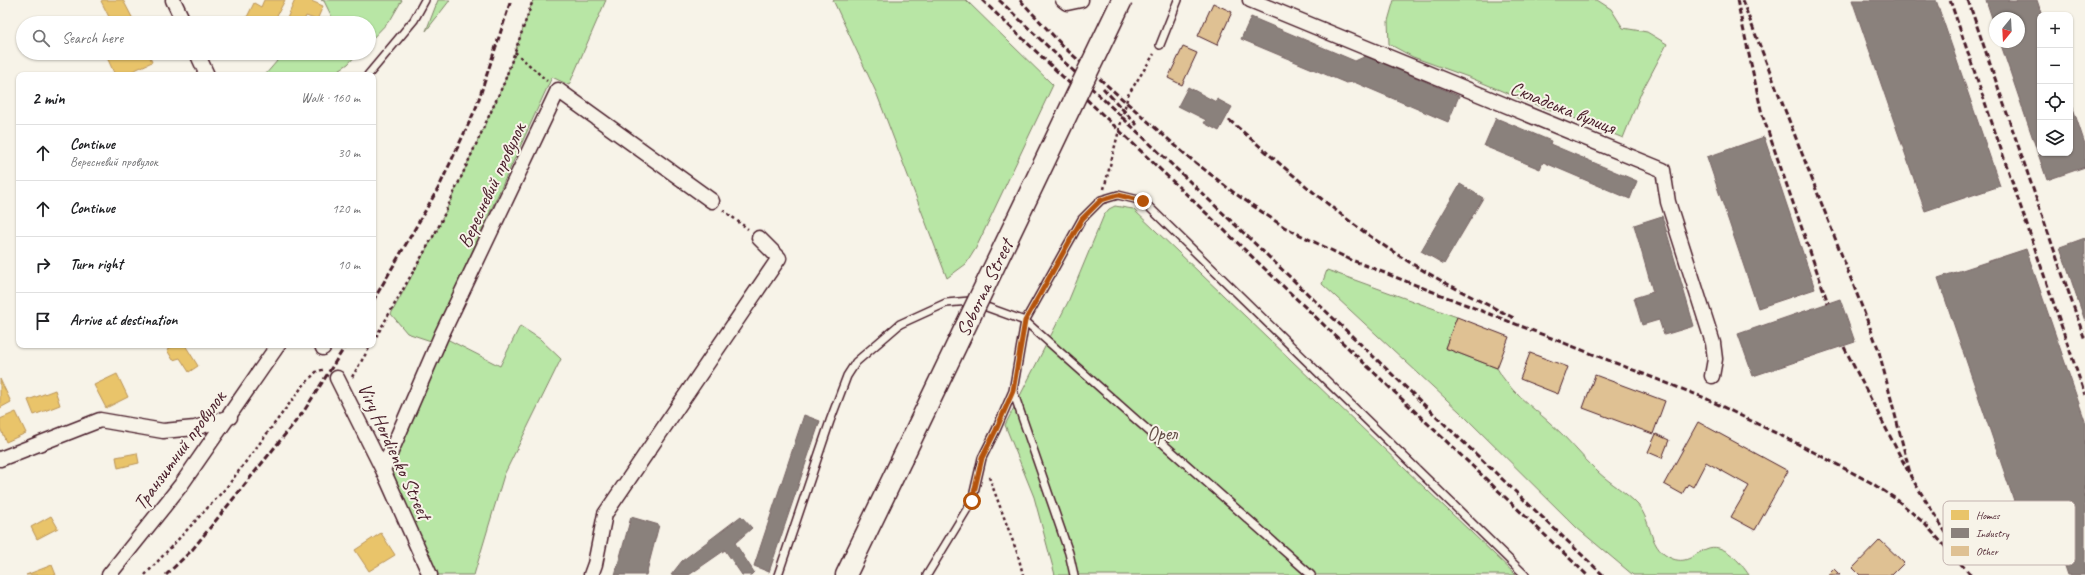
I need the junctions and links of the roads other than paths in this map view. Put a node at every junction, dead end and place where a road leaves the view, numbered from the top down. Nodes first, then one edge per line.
1 (173, 0) edge
2 (425, 0) edge
3 (1063, 0) edge
4 (1081, 0) edge
5 (1122, 0) edge
6 (1178, 0) edge
7 (1250, 0) edge
8 (181, 16) edge
9 (1160, 45) road end
10 (200, 60) edge
11 (206, 72) edge
12 (371, 72) edge
13 (712, 201) road end
14 (760, 238) road end
15 (1025, 321) junction
16 (276, 348) edge
17 (1712, 376) dead end
18 (338, 378) road end
19 (1013, 391) junction
20 (230, 417) junction
21 (0, 459) edge
22 (383, 470) junction
23 (108, 575) edge
24 (430, 575) edge
25 (591, 575) edge
26 (778, 575) edge
27 (846, 575) edge
28 (928, 575) edge
29 (1074, 575) edge
30 (1311, 575) edge
31 (1525, 575) edge

1 - 8 street
2 - 12 lane
3 - 4 street
5 - 27 main road, Soborna Street, bridge
6 - 9 lane
7 - 17 street, Складська вулиця
10 - 11 street
13 - 22 street, Вересневий провулок
14 - 25 street
15 - 19 lane
15 - 26 lane
15 - 30 lane
15 - 31 lane
16 - 20 street, Транзитний провулок
18 - 22 street, Viry Hordienko Street
19 - 28 lane
19 - 29 lane
20 - 21 street
20 - 23 street, Транзитний провулок
22 - 24 street, Viry Hordienko Street

